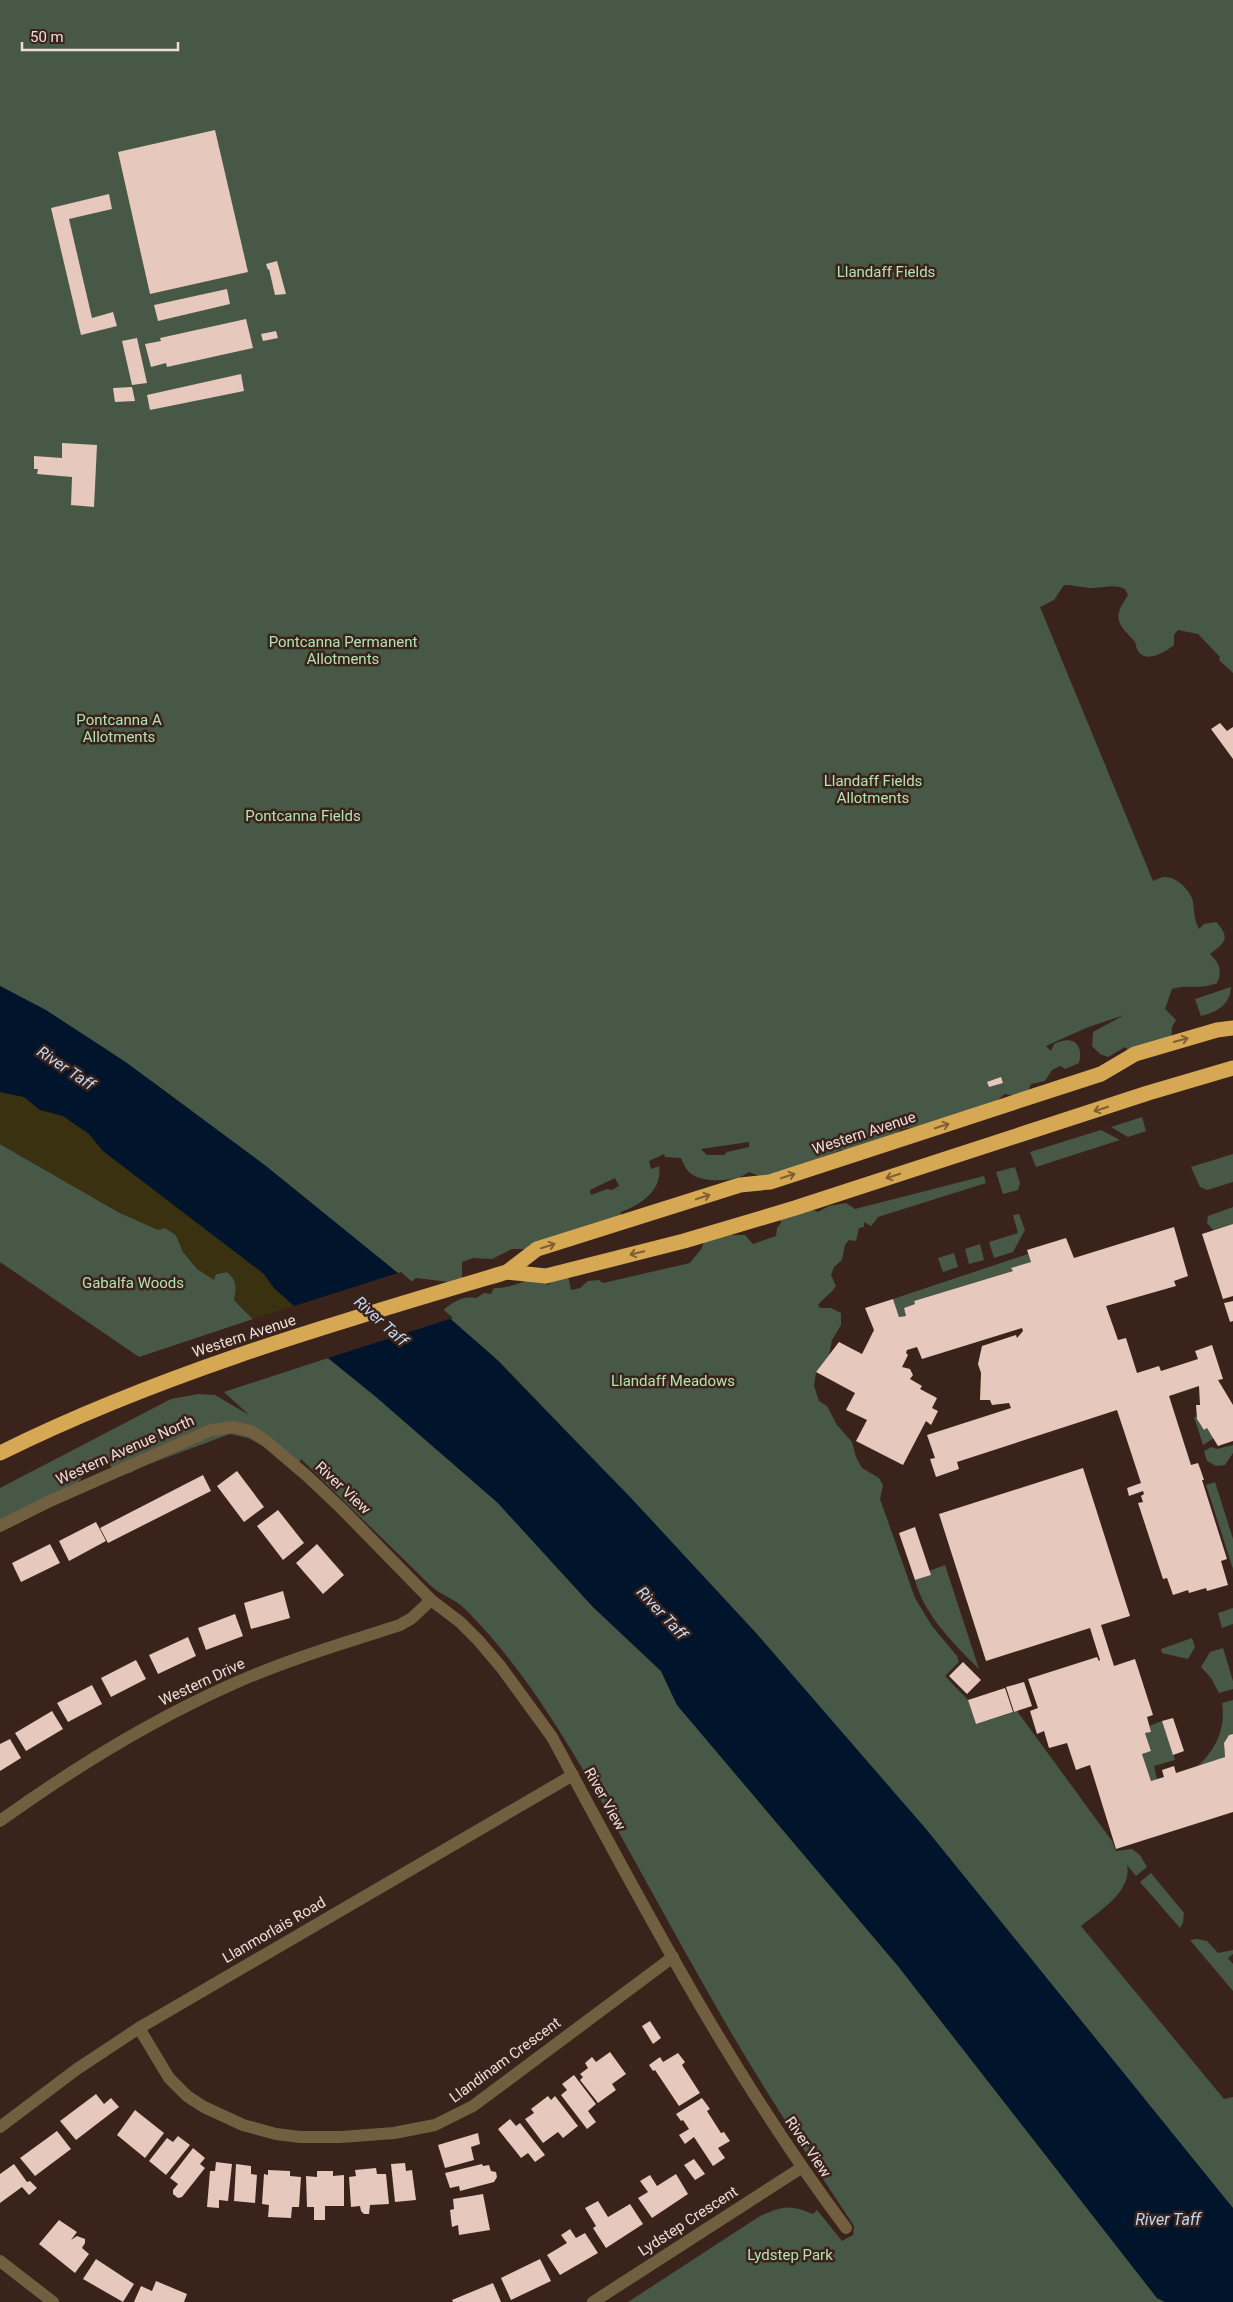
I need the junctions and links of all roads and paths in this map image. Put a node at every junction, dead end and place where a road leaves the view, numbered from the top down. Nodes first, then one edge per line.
1 (1233, 1028) edge
2 (1233, 1068) edge
3 (507, 1272) junction
4 (266, 1441) joint
5 (0, 1453) edge
6 (0, 1526) edge
7 (431, 1600) junction
8 (573, 1775) junction
9 (0, 1821) edge
10 (673, 1957) junction
11 (139, 2028) junction
12 (0, 2127) edge
13 (801, 2168) junction
14 (846, 2228) dead end
15 (0, 2261) edge
16 (53, 2302) edge
17 (593, 2302) edge

3 -> 1 highway, Western Avenue
2 -> 3 highway, Western Avenue
3 - 5 highway, Western Avenue
4 - 6 street, Western Avenue North
4 - 7 street, River View
7 - 8 street, River View
7 - 9 street, Western Drive
8 - 10 street, River View
8 - 11 street, Llanmorlais Road
10 - 11 street, Llandinam Crescent
10 - 13 street, River View
11 - 12 street, Llanmorlais Road
13 - 14 street, River View
13 - 17 street, Lydstep Crescent
15 - 16 street

